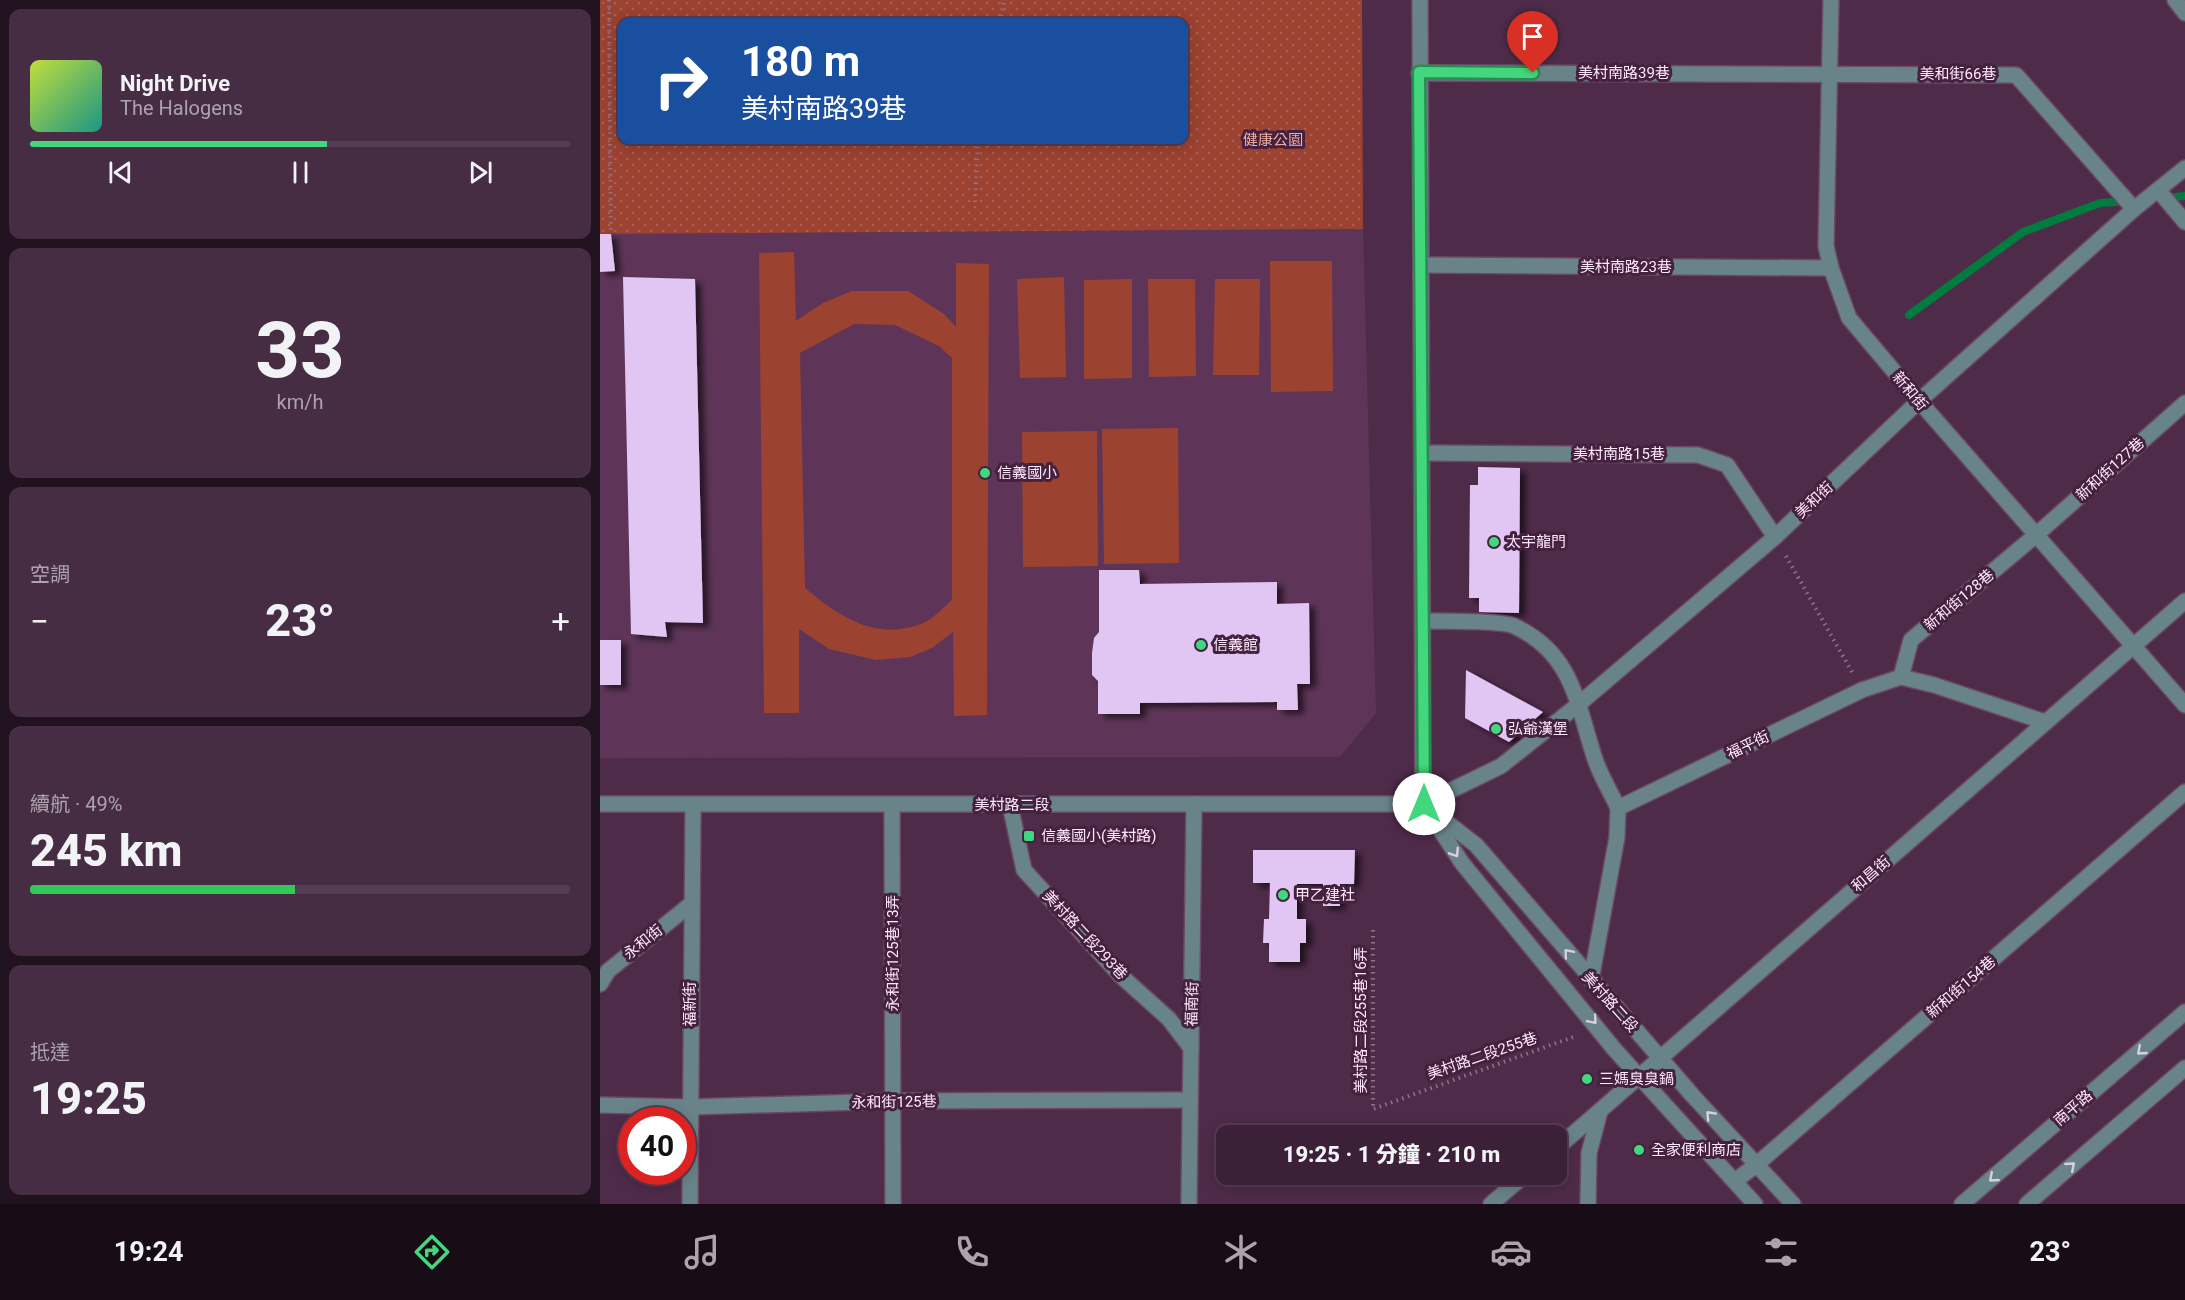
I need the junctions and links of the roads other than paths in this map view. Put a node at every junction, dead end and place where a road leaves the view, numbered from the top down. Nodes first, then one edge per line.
1 (1420, 0) edge
2 (1831, 0) edge
3 (2175, 0) edge
4 (2185, 13) edge
5 (1419, 72) junction
6 (1828, 73) junction
7 (2185, 168) edge
8 (2158, 190) junction
9 (2134, 209) junction
10 (2185, 222) edge
11 (1420, 265) junction
12 (1831, 268) junction
13 (1919, 401) junction
14 (2185, 403) edge
15 (1422, 453) junction
16 (2036, 535) junction
17 (1775, 537) junction
18 (2185, 601) edge
19 (1423, 621) junction
20 (2133, 645) junction
21 (1901, 677) junction
22 (1579, 704) junction
23 (2185, 705) edge
24 (2045, 722) junction
25 (2185, 792) edge
26 (600, 804) edge
27 (1194, 804) junction
28 (1424, 804) junction
29 (693, 805) junction
30 (892, 805) junction
31 (1010, 805) junction
32 (1618, 808) junction
33 (690, 903) junction
34 (1591, 980) junction
35 (600, 984) edge
36 (2185, 1012) edge
37 (1191, 1048) junction
38 (1660, 1057) junction
39 (2185, 1068) edge
40 (1640, 1076) junction
41 (1189, 1100) junction
42 (894, 1101) junction
43 (600, 1105) edge
44 (690, 1107) junction
45 (1600, 1111) junction
46 (1567, 1139) edge
47 (1756, 1165) junction
48 (1735, 1181) junction
49 (690, 1185) edge
50 (1513, 1185) edge
51 (690, 1204) edge
52 (893, 1204) edge
53 (1189, 1204) edge
54 (1491, 1204) edge
55 (1588, 1204) edge
56 (1755, 1204) edge
57 (1793, 1204) edge
58 (1962, 1204) edge
59 (2027, 1204) edge

1 - 5 street
2 - 6 street, 新和街
3 - 4 street
5 - 6 street, 美村南路39巷
5 - 11 street
6 - 9 street, 美和街66巷
6 - 12 street, 新和街
7 - 8 street, 美和街
8 - 9 street, 美和街
8 - 10 street
9 - 13 street, 美和街
11 - 12 street, 美村南路23巷
11 - 15 street
12 - 13 street, 新和街
13 - 16 street, 新和街
13 - 17 street, 美和街
14 - 16 street, 新和街127巷
15 - 17 street, 美村南路15巷
15 - 19 street
16 - 20 street, 新和街
16 - 21 street, 新和街128巷
17 - 22 street, 美和街
18 - 20 street, 和昌街
19 - 22 street
19 - 28 street
20 - 23 street, 新和街
20 - 24 street, 和昌街
21 - 24 street
21 - 32 street, 福平街
22 - 28 street, 美和街
22 - 32 street
24 - 38 street, 和昌街
25 - 47 street, 新和街154巷
26 - 29 street, 美村路二段
27 - 28 street, 美村路二段
27 - 31 street, 美村路二段
27 - 37 street, 福南街
34 -> 28 street, 美村路二段
28 -> 40 street, 美村路二段
29 - 30 street, 美村路二段
29 - 33 street, 福新街
30 - 31 street, 美村路二段
30 - 42 street, 永和街125巷13弄
31 - 37 street, 美村路二段293巷
32 - 34 street
33 - 35 street, 永和街
33 - 44 street, 福新街
34 - 38 street, 美村路二段
36 -> 58 street, 南平路
37 - 41 street, 福南街
38 - 40 street, 和昌街
47 -> 38 street, 美村路二段
59 -> 39 street
40 - 45 street, 和昌街
40 - 48 street, 美村路二段
41 - 42 street, 永和街125巷
41 - 53 street, 福南街
42 - 44 street, 永和街125巷
42 - 52 street, 永和街125巷13弄
43 - 44 street, 永和街125巷
45 - 46 street, 和昌街
45 - 55 street
47 - 48 street, 新和街154巷
47 - 57 street, 美村路二段
48 - 56 street, 美村路二段
49 - 51 street, 福新街
50 - 54 street

